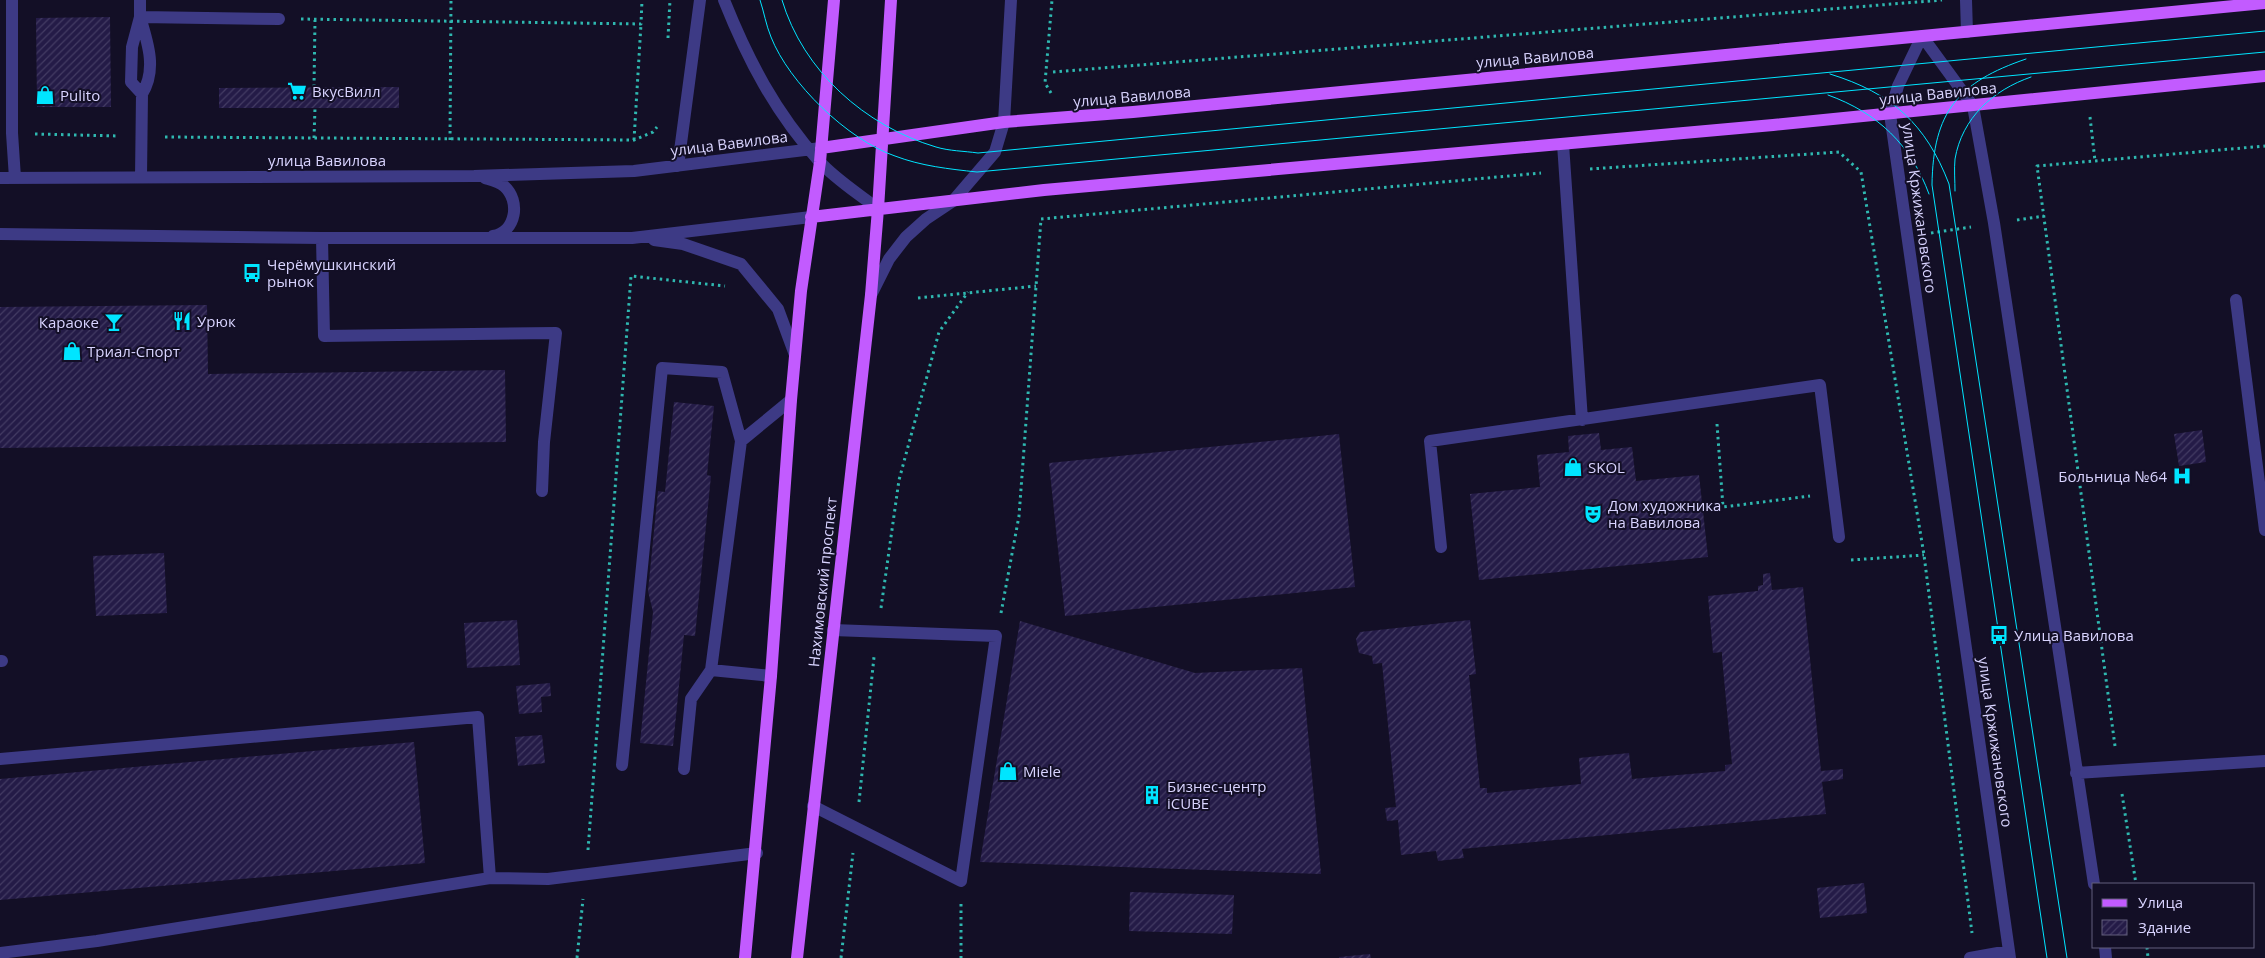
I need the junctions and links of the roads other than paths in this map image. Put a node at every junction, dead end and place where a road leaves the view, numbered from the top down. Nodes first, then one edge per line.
1 (12, 0) edge
2 (140, 0) edge
3 (700, 0) edge
4 (724, 0) edge
5 (834, 0) edge
6 (891, 0) edge
7 (1011, 0) edge
8 (1966, 0) edge
9 (2265, 4) edge
10 (140, 18) junction
11 (279, 19) road end
12 (1967, 32) junction
13 (1922, 36) junction
14 (2265, 76) edge
15 (142, 94) junction
16 (1972, 106) junction
17 (1890, 114) junction
18 (1004, 122) junction
19 (883, 140) junction
20 (1563, 144) junction
21 (815, 149) junction
22 (820, 162) junction
23 (678, 166) junction
24 (474, 176) junction
25 (0, 178) edge
26 (15, 178) junction
27 (141, 178) junction
28 (953, 200) junction
29 (878, 210) junction
30 (812, 217) junction
31 (0, 234) edge
32 (322, 238) junction
33 (486, 238) junction
34 (632, 238) junction
35 (871, 295) junction
36 (2236, 300) dead end
37 (795, 354) junction
38 (791, 400) junction
39 (1582, 420) junction
40 (741, 441) junction
41 (542, 491) dead end
42 (2265, 530) edge
43 (1839, 537) road end
44 (1440, 547) dead end
45 (833, 630) junction
46 (711, 670) junction
47 (771, 676) junction
48 (0, 759) edge
49 (2265, 761) edge
50 (622, 765) dead end
51 (684, 769) dead end
52 (2076, 773) junction
53 (813, 806) junction
54 (756, 853) junction
55 (490, 878) junction
56 (2094, 883) edge
57 (0, 953) edge
58 (2010, 955) edge
59 (745, 958) edge
60 (797, 958) edge
61 (1972, 958) edge

1 - 26 street
2 - 10 street
3 - 23 street
4 - 21 street
5 - 21 main road
6 - 19 main road, Нахимовский проспект
7 - 18 street
8 - 12 street
9 - 12 main road, улица Вавилова
10 - 11 street
10 - 15 street
10 - 15 street
12 - 13 main road, улица Вавилова
13 - 16 street
13 - 17 street, улица Кржижановского
13 - 18 main road, улица Вавилова
14 - 16 main road, улица Вавилова
15 - 27 street
16 - 17 main road, улица Вавилова
16 - 52 street
17 - 20 main road, улица Вавилова
17 - 58 street, улица Кржижановского
18 - 19 main road, улица Вавилова
18 - 28 street
19 - 21 main road, улица Вавилова
19 - 29 main road, Нахимовский проспект
20 - 28 main road, улица Вавилова
20 - 39 street
21 - 22 main road
21 - 23 street, улица Вавилова
22 - 29 street
22 - 30 main road
23 - 24 street, улица Вавилова
24 - 27 street, улица Вавилова
24 - 33 street
25 - 26 street, улица Вавилова
26 - 27 street, улица Вавилова
28 - 29 main road, улица Вавилова
28 - 35 street
29 - 30 main road, улица Вавилова
29 - 35 main road, Нахимовский проспект
30 - 34 street, улица Вавилова
30 - 37 main road
31 - 32 street, улица Вавилова
32 - 33 street, улица Вавилова
32 - 41 street
33 - 34 street, улица Вавилова
34 - 37 street
35 - 45 main road, Нахимовский проспект
36 - 42 street
37 - 38 main road
38 - 40 street
38 - 47 main road
39 - 43 street
39 - 44 street
40 - 46 street
40 - 50 street
45 - 53 main road, Нахимовский проспект
45 - 53 street
46 - 47 street
46 - 51 street
47 - 54 main road
48 - 55 street
49 - 52 street
52 - 56 street
53 - 60 main road, Нахимовский проспект
54 - 55 street
54 - 59 main road
55 - 57 street
58 - 61 street

